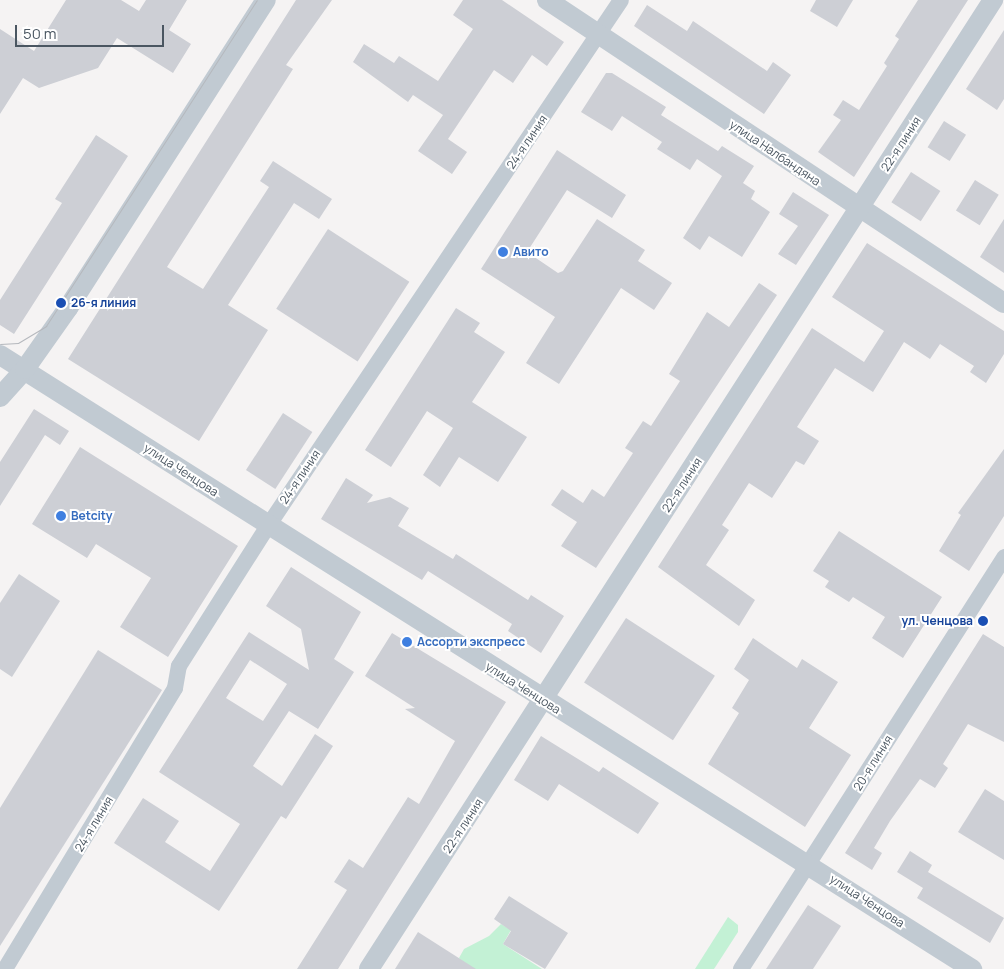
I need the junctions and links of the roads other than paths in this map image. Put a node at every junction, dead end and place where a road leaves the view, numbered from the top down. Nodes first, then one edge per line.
1 (266, 0) edge
2 (548, 0) edge
3 (621, 0) edge
4 (993, 0) edge
5 (600, 33) junction
6 (858, 210) junction
7 (1004, 303) edge
8 (0, 355) edge
9 (25, 370) junction
10 (0, 397) edge
11 (268, 526) junction
12 (1004, 556) edge
13 (544, 701) junction
14 (809, 863) junction
15 (5, 969) edge
16 (369, 969) edge
17 (741, 969) edge
18 (972, 969) edge

1 - 9 street
2 - 5 street, улица Налбандяна
3 - 5 street, 24-я линия
4 - 6 street, 22-я линия
5 - 6 street, улица Налбандяна
5 - 11 street, 24-я линия
6 - 7 street, улица Налбандяна
6 - 13 street, 22-я линия
8 - 9 street, улица Ченцова
9 - 10 street
9 - 11 street, улица Ченцова
11 - 13 street, улица Ченцова
11 - 15 street, 24-я линия
12 - 14 street, 20-я линия
13 - 14 street, улица Ченцова
13 - 16 street, 22-я линия
14 - 17 street, 20-я линия
14 - 18 street, улица Ченцова

